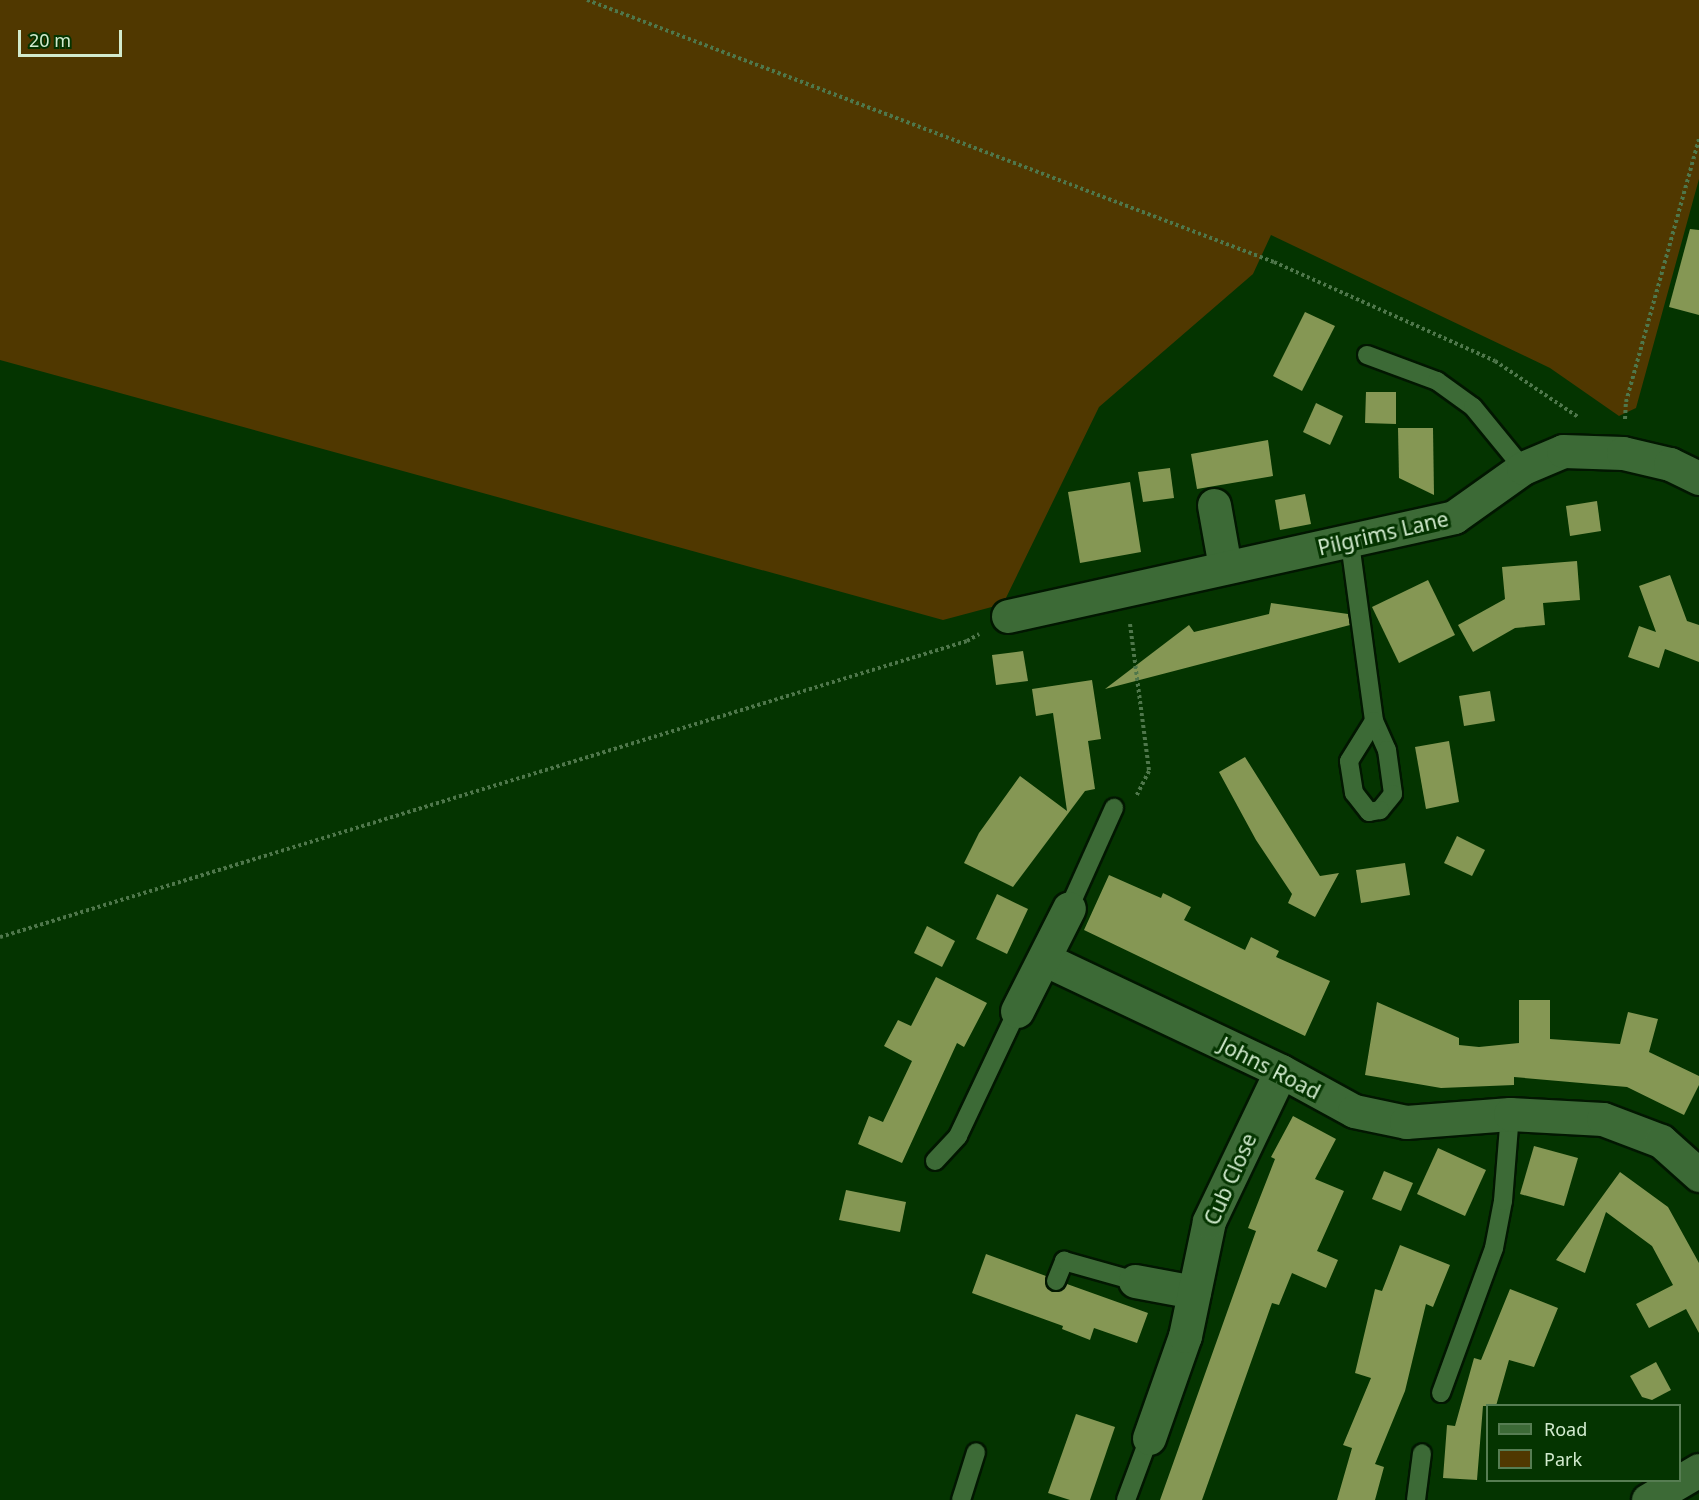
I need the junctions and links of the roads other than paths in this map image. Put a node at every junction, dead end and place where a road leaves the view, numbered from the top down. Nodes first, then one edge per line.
1 (1367, 355) dead end
2 (1523, 468) junction
3 (1699, 478) edge
4 (1214, 505) dead end
5 (1350, 543) junction
6 (1225, 567) junction
7 (1008, 616) road end
8 (1374, 721) dead end
9 (1114, 808) dead end
10 (1069, 908) joint
11 (1044, 959) junction
12 (1017, 1011) joint
13 (1281, 1071) junction
14 (1510, 1114) junction
15 (935, 1161) dead end
16 (1699, 1175) edge
17 (1056, 1281) dead end
18 (1135, 1281) joint
19 (1194, 1292) junction
20 (1441, 1394) dead end
21 (1149, 1438) joint
22 (976, 1452) dead end
23 (1422, 1453) dead end
24 (1699, 1470) edge
25 (1681, 1481) edge
26 (1679, 1482) edge
27 (1421, 1499) edge
28 (961, 1500) edge
29 (1126, 1500) edge
30 (1648, 1500) edge

1 - 2 lane
2 - 3 street, Pilgrims Lane
2 - 5 street, Pilgrims Lane
4 - 6 street
5 - 6 street, Pilgrims Lane
5 - 8 lane
6 - 7 street, Pilgrims Lane
9 - 10 lane
10 - 11 street
11 - 12 street
11 - 13 street, Johns Road
12 - 15 lane
13 - 14 street, Johns Road
13 - 19 street, Cub Close
14 - 16 street, Johns Road
14 - 20 lane
17 - 18 lane
18 - 19 street
19 - 21 street, Cub Close
21 - 29 lane, Cub Close
22 - 28 lane
23 - 27 lane
24 - 25 street
26 - 30 street

